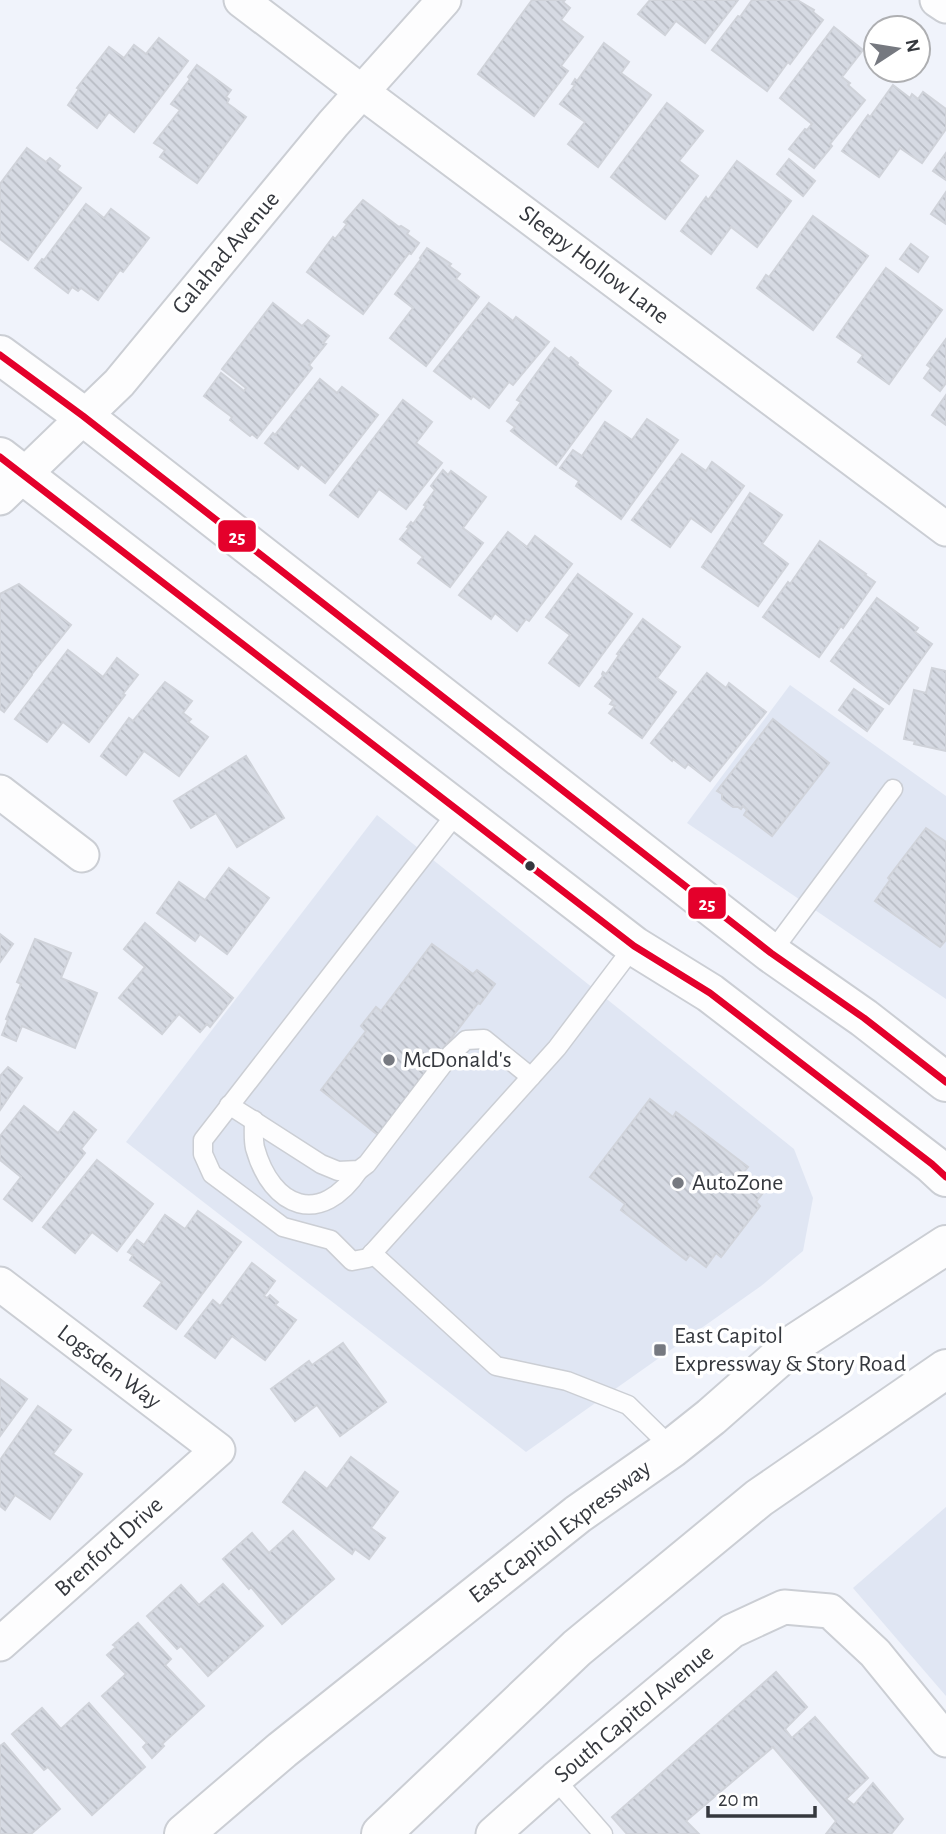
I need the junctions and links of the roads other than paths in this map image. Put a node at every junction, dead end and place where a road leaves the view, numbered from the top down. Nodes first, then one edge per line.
1 (241, 0) edge
2 (444, 0) edge
3 (937, 0) edge
4 (946, 6) edge
5 (362, 92) junction
6 (0, 355) edge
7 (83, 416) junction
8 (8, 476) edge
9 (946, 529) edge
10 (893, 789) dead end
11 (0, 792) edge
12 (458, 810) junction
13 (82, 855) dead end
14 (634, 946) junction
15 (771, 953) junction
16 (531, 1077) junction
17 (946, 1082) edge
18 (229, 1105) junction
19 (254, 1120) junction
20 (359, 1170) junction
21 (946, 1177) edge
22 (946, 1245) edge
23 (372, 1253) junction
24 (0, 1284) edge
25 (946, 1368) edge
26 (671, 1448) junction
27 (218, 1450) joint
28 (0, 1644) edge
29 (946, 1740) edge
30 (555, 1779) junction
31 (184, 1834) edge
32 (381, 1834) edge
33 (493, 1834) edge
34 (603, 1834) edge

1 - 5 street, Sleepy Hollow Lane
2 - 5 street, Galahad Avenue
3 - 4 street
5 - 7 street, Galahad Avenue
5 - 9 street, Sleepy Hollow Lane
6 - 7 main road
7 - 8 street, Galahad Avenue
7 - 15 main road
8 - 12 main road
10 - 15 lane
11 - 13 street
12 - 14 main road
12 - 18 lane
14 - 16 lane
14 - 21 main road
15 - 17 main road
16 - 20 lane
16 - 23 lane
18 - 19 lane
18 - 23 lane
19 - 20 lane
19 - 20 lane
22 - 26 main road, East Capitol Expressway
23 - 26 lane
24 - 27 street, Logsden Way
25 - 32 main road
26 - 31 main road, East Capitol Expressway
27 - 28 street, Brenford Drive
29 - 30 street, South Capitol Avenue
30 - 33 street, South Capitol Avenue
30 - 34 lane

